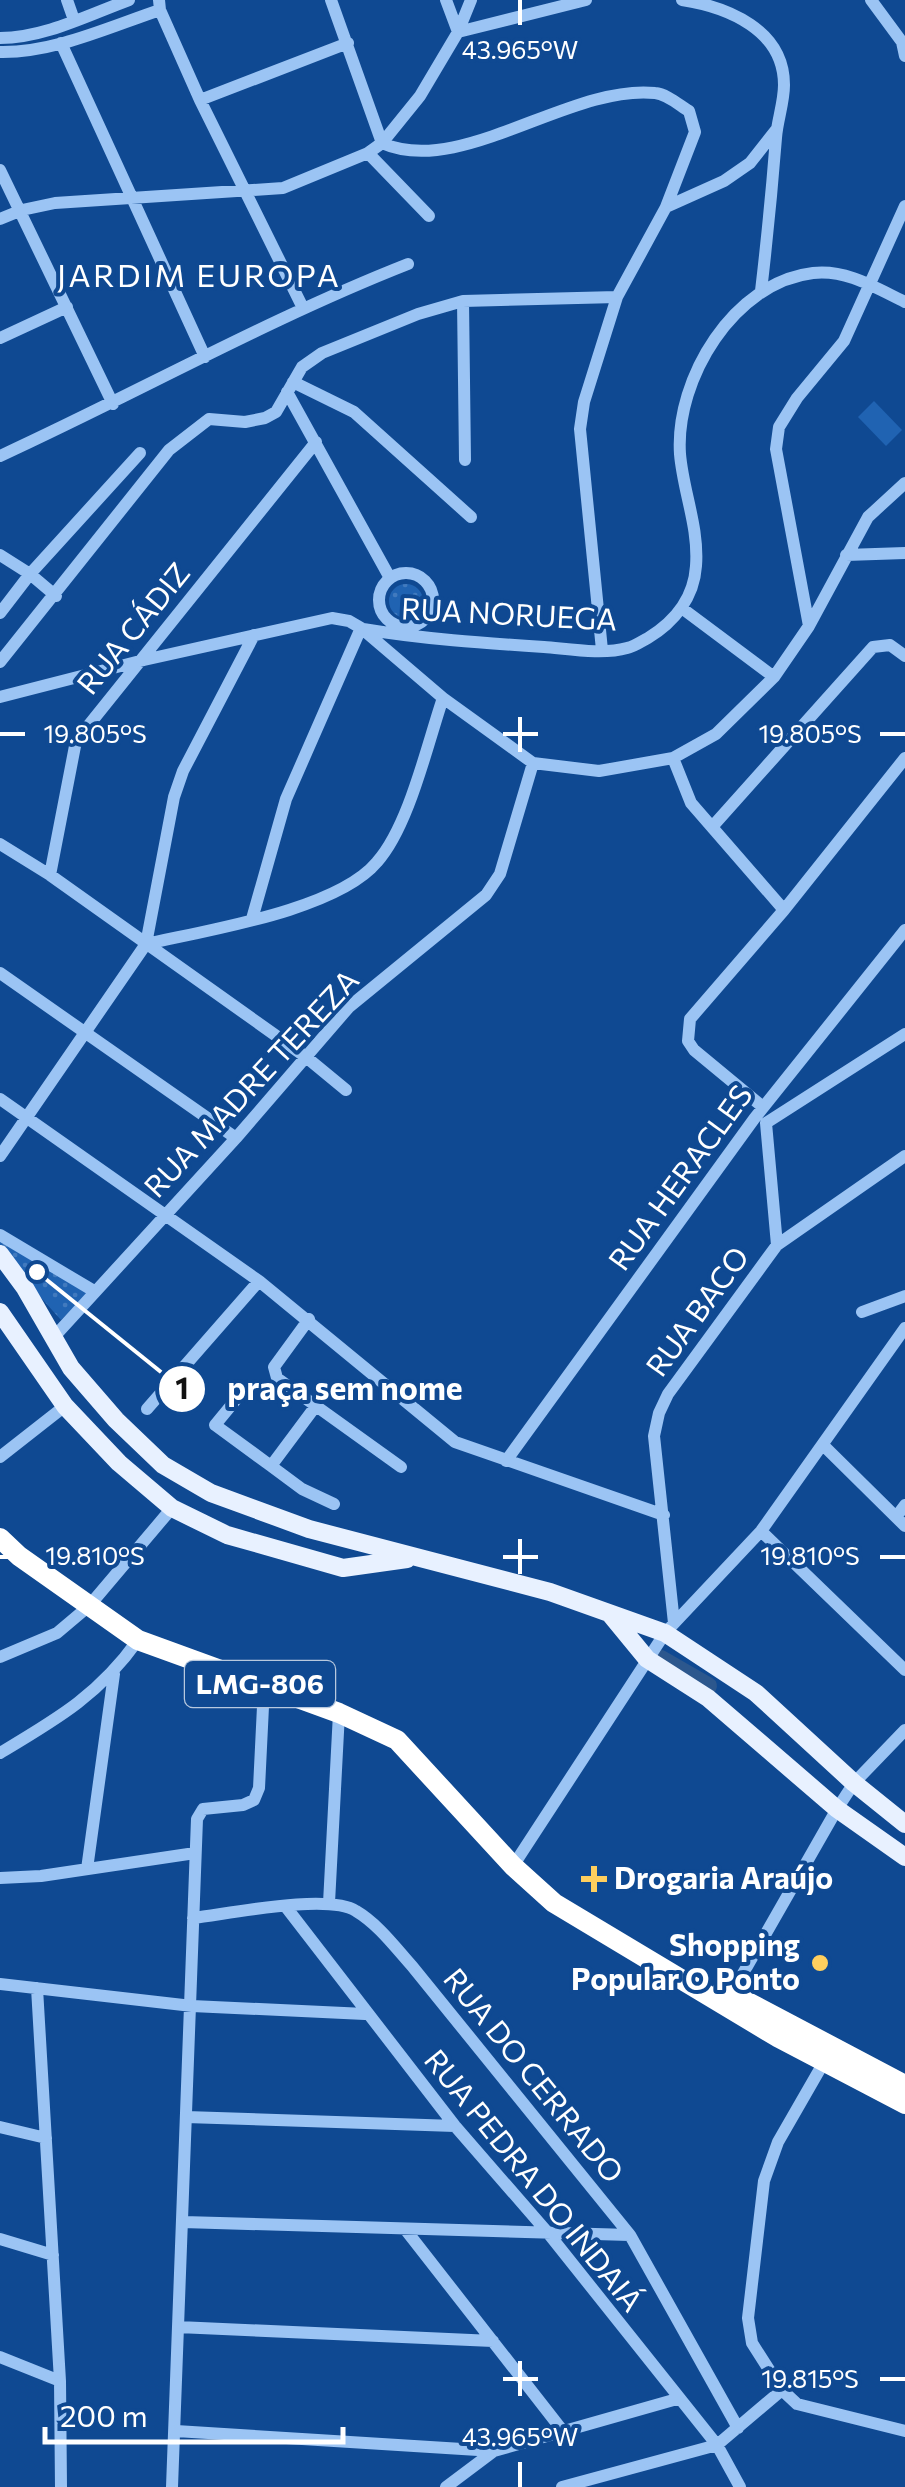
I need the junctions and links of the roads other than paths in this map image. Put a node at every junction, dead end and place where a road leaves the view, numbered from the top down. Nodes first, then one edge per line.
1 (67, 0) edge
2 (129, 0) edge
3 (331, 0) edge
4 (446, 0) edge
5 (471, 0) edge
6 (586, 0) edge
7 (682, 0) edge
8 (871, 0) edge
9 (159, 5) edge
10 (74, 20) junction
11 (458, 32) junction
12 (0, 38) edge
13 (61, 43) junction
14 (348, 43) junction
15 (0, 52) edge
16 (905, 56) edge
17 (200, 100) junction
18 (776, 130) junction
19 (382, 143) junction
20 (368, 152) junction
21 (0, 170) edge
22 (244, 190) junction
23 (128, 196) junction
24 (905, 206) edge
25 (666, 207) junction
26 (22, 210) junction
27 (428, 216) dead end
28 (0, 219) edge
29 (408, 264) dead end
30 (869, 284) junction
31 (760, 291) junction
32 (616, 298) junction
33 (463, 301) junction
34 (905, 302) edge
35 (67, 306) junction
36 (304, 308) junction
37 (0, 338) edge
38 (204, 358) junction
39 (290, 387) junction
40 (113, 404) junction
41 (316, 442) junction
42 (140, 453) dead end
43 (0, 456) edge
44 (465, 460) dead end
45 (905, 483) edge
46 (471, 518) dead end
47 (905, 553) edge
48 (846, 554) junction
49 (2, 558) edge
50 (30, 574) junction
51 (390, 578) junction
52 (56, 596) junction
53 (683, 609) junction
54 (0, 613) edge
55 (384, 616) junction
56 (809, 626) junction
57 (361, 628) junction
58 (418, 632) junction
59 (254, 635) junction
60 (602, 650) junction
61 (905, 656) edge
62 (144, 660) junction
63 (0, 662) edge
64 (774, 678) junction
65 (0, 697) edge
66 (443, 698) junction
67 (672, 758) junction
68 (905, 758) edge
69 (533, 763) junction
70 (712, 828) junction
71 (0, 844) edge
72 (50, 876) junction
73 (784, 910) junction
74 (252, 919) junction
75 (905, 930) edge
76 (146, 944) junction
77 (0, 974) edge
78 (84, 1031) junction
79 (905, 1034) edge
80 (306, 1057) junction
81 (346, 1090) dead end
82 (0, 1099) edge
83 (763, 1107) junction
84 (27, 1117) junction
85 (760, 1121) junction
86 (236, 1138) junction
87 (0, 1156) edge
88 (905, 1156) edge
89 (164, 1216) junction
90 (0, 1235) edge
91 (777, 1245) junction
92 (0, 1254) edge
93 (259, 1281) junction
94 (94, 1290) junction
95 (905, 1296) edge
96 (862, 1312) dead end
97 (1, 1314) edge
98 (308, 1319) junction
99 (905, 1328) edge
100 (54, 1337) junction
101 (71, 1368) junction
102 (243, 1390) dead end
103 (65, 1406) junction
104 (315, 1407) junction
105 (147, 1409) dead end
106 (822, 1445) junction
107 (0, 1458) edge
108 (506, 1461) junction
109 (271, 1466) junction
110 (401, 1467) dead end
111 (334, 1504) dead end
112 (905, 1505) edge
113 (172, 1508) junction
114 (664, 1515) junction
115 (901, 1522) edge
116 (761, 1531) junction
117 (0, 1538) edge
118 (420, 1558) junction
119 (90, 1606) junction
120 (609, 1613) junction
121 (669, 1628) junction
122 (138, 1640) junction
123 (642, 1654) junction
124 (0, 1657) edge
125 (905, 1670) edge
126 (114, 1674) junction
127 (264, 1686) junction
128 (339, 1713) junction
129 (905, 1730) edge
130 (0, 1754) edge
131 (854, 1783) junction
132 (836, 1809) junction
133 (905, 1824) edge
134 (195, 1853) junction
135 (905, 1857) edge
136 (510, 1859) junction
137 (87, 1869) junction
138 (0, 1878) edge
139 (329, 1904) junction
140 (286, 1906) junction
141 (193, 1918) junction
142 (0, 1984) edge
143 (37, 1988) junction
144 (729, 2000) junction
145 (192, 2006) junction
146 (366, 2014) junction
147 (824, 2062) junction
148 (905, 2086) edge
149 (905, 2104) edge
150 (186, 2117) junction
151 (0, 2126) edge
152 (455, 2126) junction
153 (46, 2138) junction
154 (183, 2222) junction
155 (404, 2229) junction
156 (548, 2233) junction
157 (630, 2235) junction
158 (0, 2240) edge
159 (53, 2255) junction
160 (178, 2326) junction
161 (494, 2341) junction
162 (0, 2357) edge
163 (60, 2381) junction
164 (782, 2390) junction
165 (678, 2399) junction
166 (738, 2428) junction
167 (562, 2430) junction
168 (176, 2431) junction
169 (905, 2431) edge
170 (716, 2445) junction
171 (494, 2452) junction
172 (61, 2487) edge
173 (172, 2487) edge
174 (446, 2487) edge
175 (562, 2487) edge
176 (740, 2487) edge

1 - 10 street
2 - 10 street
3 - 14 street
4 - 11 street
5 - 11 street
6 - 11 street
7 - 18 street
8 - 16 street
9 - 13 street
9 - 17 street
10 - 12 street
11 - 19 street
13 - 15 street
13 - 23 street
14 - 17 street
14 - 19 street
17 - 22 street
18 - 25 street
18 - 31 street
19 - 20 street
19 - 25 street
20 - 22 street
20 - 27 street
21 - 26 street
22 - 23 street
22 - 36 street
23 - 26 street
23 - 38 street
24 - 30 street
25 - 32 street
26 - 28 street
26 - 35 street
29 - 36 street
30 - 31 street
30 - 34 street
30 - 56 street
31 - 53 street
32 - 33 street
32 - 60 street
33 - 39 street
33 - 44 street
35 - 37 street
35 - 40 street
36 - 38 street
38 - 40 street
39 - 41 street
39 - 46 street
39 - 52 street
40 - 43 street
41 - 51 street
41 - 62 street, RUA CÁDIZ
42 - 50 street
45 - 48 street
47 - 48 street
48 - 56 street
49 - 50 street
50 - 52 street
50 - 54 street
51 - 55 street
51 - 58 street
52 - 63 street
53 - 60 street, RUA NORUEGA
53 - 64 street
55 - 57 street
55 - 58 street
56 - 64 street
57 - 58 street, RUA NORUEGA
57 - 59 street, RUA NORUEGA
57 - 66 street
57 - 74 street
58 - 60 street, RUA NORUEGA
59 - 62 street, RUA NORUEGA
59 - 76 street
61 - 70 street
62 - 65 street, RUA NORUEGA
62 - 72 street, RUA CÁDIZ
64 - 67 street
66 - 69 street
66 - 74 street
67 - 69 street
67 - 70 street
68 - 73 street
69 - 80 street, RUA MADRE TEREZA
70 - 73 street
71 - 72 street
72 - 76 street
73 - 83 street
74 - 76 street
75 - 83 street, RUA HERACLES
76 - 78 street
76 - 80 street
77 - 78 street
78 - 84 street
78 - 86 street
79 - 85 street
80 - 81 street
80 - 86 street, RUA MADRE TEREZA
82 - 84 street
83 - 85 street, RUA HERACLES
84 - 87 street
84 - 89 street
85 - 91 street
85 - 108 street, RUA HERACLES
86 - 89 street, RUA MADRE TEREZA
88 - 91 street, RUA BACO
89 - 93 street
89 - 94 street, RUA MADRE TEREZA
90 - 94 street
91 - 114 street, RUA BACO
92 - 100 main road
93 - 98 street
93 - 105 street
94 - 100 street, RUA MADRE TEREZA
95 - 96 street
97 - 100 main road
97 - 103 main road
98 - 104 street
98 - 108 street
99 - 106 street
100 - 101 main road
101 - 103 main road
101 - 118 main road
102 - 109 street
103 - 107 street
103 - 113 main road
104 - 109 street
104 - 110 street
106 - 115 street
106 - 116 street
108 - 114 street
109 - 111 street
112 - 115 street
113 - 118 main road
113 - 119 street
114 - 121 street, RUA BACO
116 - 121 street
116 - 125 street
117 - 119 highway, LMG-806
118 - 120 main road
119 - 122 highway, LMG-806
119 - 124 street
120 - 121 main road
120 - 123 main road
121 - 123 street
121 - 131 main road
122 - 126 street
122 - 127 highway, LMG-806
123 - 132 main road
123 - 136 street
126 - 130 street
126 - 137 street
127 - 128 highway, LMG-806
127 - 134 street
128 - 136 highway, LMG-806
128 - 139 street
129 - 131 street
131 - 132 street
131 - 133 main road
132 - 135 main road
132 - 144 street
134 - 137 street
134 - 141 street
136 - 144 highway, LMG-806
137 - 138 street
139 - 140 street, RUA DO CERRADO
139 - 157 street, RUA DO CERRADO
140 - 141 street, RUA DO CERRADO
140 - 146 street, RUA PEDRA DO INDAIÁ
141 - 145 street
142 - 143 street
143 - 145 street
143 - 153 street
144 - 147 highway, LMG-806
144 - 148 highway, LMG-806
145 - 146 street
145 - 150 street
146 - 152 street, RUA PEDRA DO INDAIÁ
147 - 149 highway, LMG-806
147 - 164 street
150 - 152 street
150 - 154 street
151 - 153 street
152 - 156 street, RUA PEDRA DO INDAIÁ
153 - 159 street
154 - 155 street
154 - 160 street
155 - 156 street
155 - 161 street
156 - 157 street
156 - 165 street, RUA PEDRA DO INDAIÁ
157 - 166 street, RUA DO CERRADO
158 - 159 street
159 - 163 street
160 - 161 street
160 - 168 street
161 - 167 street
162 - 163 street
163 - 172 street
164 - 166 street
164 - 169 street
165 - 167 street
165 - 170 street, RUA PEDRA DO INDAIÁ
166 - 170 street
167 - 171 street
168 - 171 street
168 - 173 street
170 - 175 street
170 - 176 street, RUA PEDRA DO INDAIÁ
171 - 174 street

